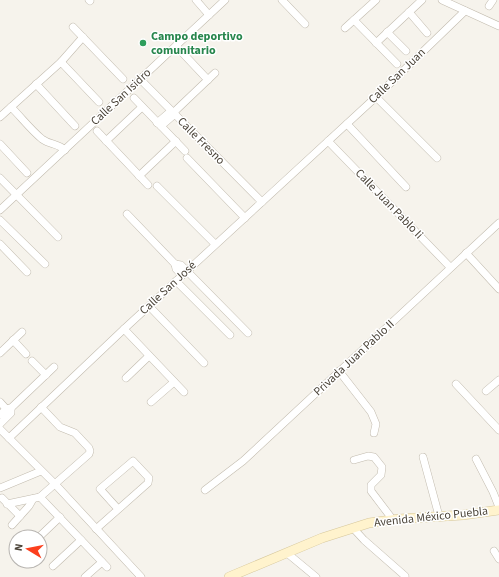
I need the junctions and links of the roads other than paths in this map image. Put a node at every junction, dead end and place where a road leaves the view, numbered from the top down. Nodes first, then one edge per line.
1 (196, 0) edge
2 (225, 0) edge
3 (282, 0) edge
4 (376, 0) edge
5 (422, 0) edge
6 (442, 0) edge
7 (465, 11) junction
8 (409, 12) junction
9 (209, 15) junction
10 (354, 20) junction
11 (305, 24) dead end
12 (499, 26) edge
13 (73, 27) dead end
14 (345, 28) dead end
15 (387, 32) junction
16 (427, 33) dead end
17 (82, 37) junction
18 (376, 43) junction
19 (176, 46) junction
20 (406, 51) dead end
21 (61, 62) junction
22 (397, 64) dead end
23 (216, 73) dead end
24 (123, 79) dead end
25 (140, 79) junction
26 (208, 80) junction
27 (36, 84) junction
28 (376, 97) junction
29 (134, 98) dead end
30 (99, 102) dead end
31 (11, 107) junction
32 (142, 107) junction
33 (173, 112) junction
34 (0, 117) edge
35 (159, 124) junction
36 (347, 124) junction
37 (75, 126) dead end
38 (97, 131) dead end
39 (106, 141) junction
40 (176, 141) junction
41 (328, 141) junction
42 (0, 144) edge
43 (62, 152) junction
44 (437, 158) dead end
45 (27, 173) dead end
46 (139, 176) junction
47 (0, 178) edge
48 (148, 185) dead end
49 (157, 186) dead end
50 (406, 187) dead end
51 (16, 195) junction
52 (262, 202) junction
53 (0, 210) edge
54 (127, 214) dead end
55 (244, 218) junction
56 (0, 220) edge
57 (499, 223) edge
58 (58, 236) dead end
59 (0, 244) edge
60 (216, 244) junction
61 (466, 253) junction
62 (45, 264) dead end
63 (450, 267) junction
64 (27, 272) dead end
65 (184, 273) junction
66 (176, 281) junction
67 (499, 289) edge
68 (149, 306) junction
69 (124, 329) junction
70 (22, 332) dead end
71 (248, 333) dead end
72 (230, 335) dead end
73 (13, 340) junction
74 (0, 353) edge
75 (26, 354) dead end
76 (149, 356) junction
77 (32, 361) dead end
78 (204, 363) dead end
79 (54, 367) dead end
80 (339, 371) junction
81 (46, 375) junction
82 (126, 378) dead end
83 (499, 380) edge
84 (174, 382) junction
85 (456, 384) dead end
86 (486, 391) dead end
87 (184, 392) dead end
88 (0, 402) edge
89 (151, 402) dead end
90 (41, 407) junction
91 (9, 410) junction
92 (0, 415) edge
93 (0, 424) edge
94 (0, 429) edge
95 (499, 430) edge
96 (374, 433) dead end
97 (9, 438) junction
98 (423, 457) dead end
99 (476, 459) dead end
100 (354, 460) dead end
101 (42, 471) junction
102 (55, 484) junction
103 (0, 488) edge
104 (205, 490) dead end
105 (36, 498) junction
106 (118, 509) junction
107 (499, 509) edge
108 (20, 516) junction
109 (439, 516) junction
110 (60, 517) junction
111 (393, 520) junction
112 (12, 525) dead end
113 (353, 528) junction
114 (47, 529) edge
115 (96, 529) junction
116 (81, 540) junction
117 (494, 551) dead end
118 (287, 552) junction
119 (499, 559) edge
120 (102, 562) junction
121 (53, 566) dead end
122 (107, 567) dead end
123 (246, 574) edge
124 (405, 576) dead end
125 (85, 577) edge
126 (141, 577) edge
127 (229, 577) edge
128 (316, 577) edge

1 - 9 street
2 - 9 street, Calle San Isidro
3 - 11 street
4 - 10 street
5 - 8 street
6 - 7 street
7 - 12 street
7 - 28 street, Calle San Juan
8 - 15 street
8 - 16 street
9 - 19 street, Calle San Isidro
10 - 14 street
10 - 18 street
13 - 17 street
15 - 18 street
15 - 20 street
17 - 21 street
17 - 24 street
18 - 22 street
19 - 25 street, Calle San Isidro
19 - 26 street
21 - 27 street
21 - 30 street
23 - 26 street
25 - 33 street, Calle Fresno
25 - 43 street, Calle San Isidro
26 - 33 street
27 - 31 street
27 - 37 street
28 - 36 street, Calle San Juan
28 - 44 street
29 - 32 street
31 - 34 street
31 - 43 street
32 - 35 street
32 - 39 street
33 - 35 street
33 - 52 street, Calle Fresno
35 - 40 street
36 - 41 street, Calle San Juan
36 - 50 street
38 - 39 street
39 - 46 street
40 - 46 street
40 - 55 street
41 - 52 street, Calle San José
41 - 63 street, Calle Juan Pablo Ii
42 - 45 street
43 - 51 street, Calle San Isidro
46 - 48 street
47 - 51 street
49 - 60 street
51 - 53 street, Calle San Isidro
51 - 58 street
52 - 55 street, Calle San José
54 - 65 street
55 - 60 street, Calle San José
56 - 62 street
57 - 61 street, Privada Juan Pablo II
59 - 64 street
60 - 65 street, Calle San José
61 - 63 street, Privada Juan Pablo II
61 - 67 street
63 - 80 street, Privada Juan Pablo II
65 - 66 street, Calle San José
65 - 71 street
66 - 68 street, Calle San José
66 - 72 street
68 - 69 street, Calle San José
68 - 78 street
69 - 76 street
69 - 90 street, Calle San José
70 - 73 street
73 - 74 street
73 - 75 street
76 - 82 street
76 - 84 street
77 - 81 street
79 - 81 street
80 - 96 street
80 - 104 street, Privada Juan Pablo II
81 - 91 street
83 - 86 street
84 - 87 street
84 - 89 street
85 - 95 street
88 - 91 street
90 - 97 street, Calle San José
90 - 102 street
91 - 92 street
91 - 93 street
94 - 97 street
97 - 101 street
98 - 109 street
99 - 107 street
100 - 111 street
101 - 102 street
101 - 103 street
102 - 105 street
102 - 115 street
105 - 108 street
105 - 108 street
105 - 110 street
106 - 106 street
106 - 115 street
107 - 109 main road, Avenida México Puebla
108 - 112 street
109 - 111 main road, Avenida México Puebla
110 - 114 street
110 - 116 street
111 - 113 main road, Avenida México Puebla
113 - 118 main road, Avenida México Puebla
113 - 124 street
115 - 126 street
116 - 120 street
116 - 121 street
117 - 119 street
118 - 123 main road, Avenida México Puebla
118 - 128 street
120 - 122 street
120 - 125 street
123 - 127 main road, Avenida México Puebla

